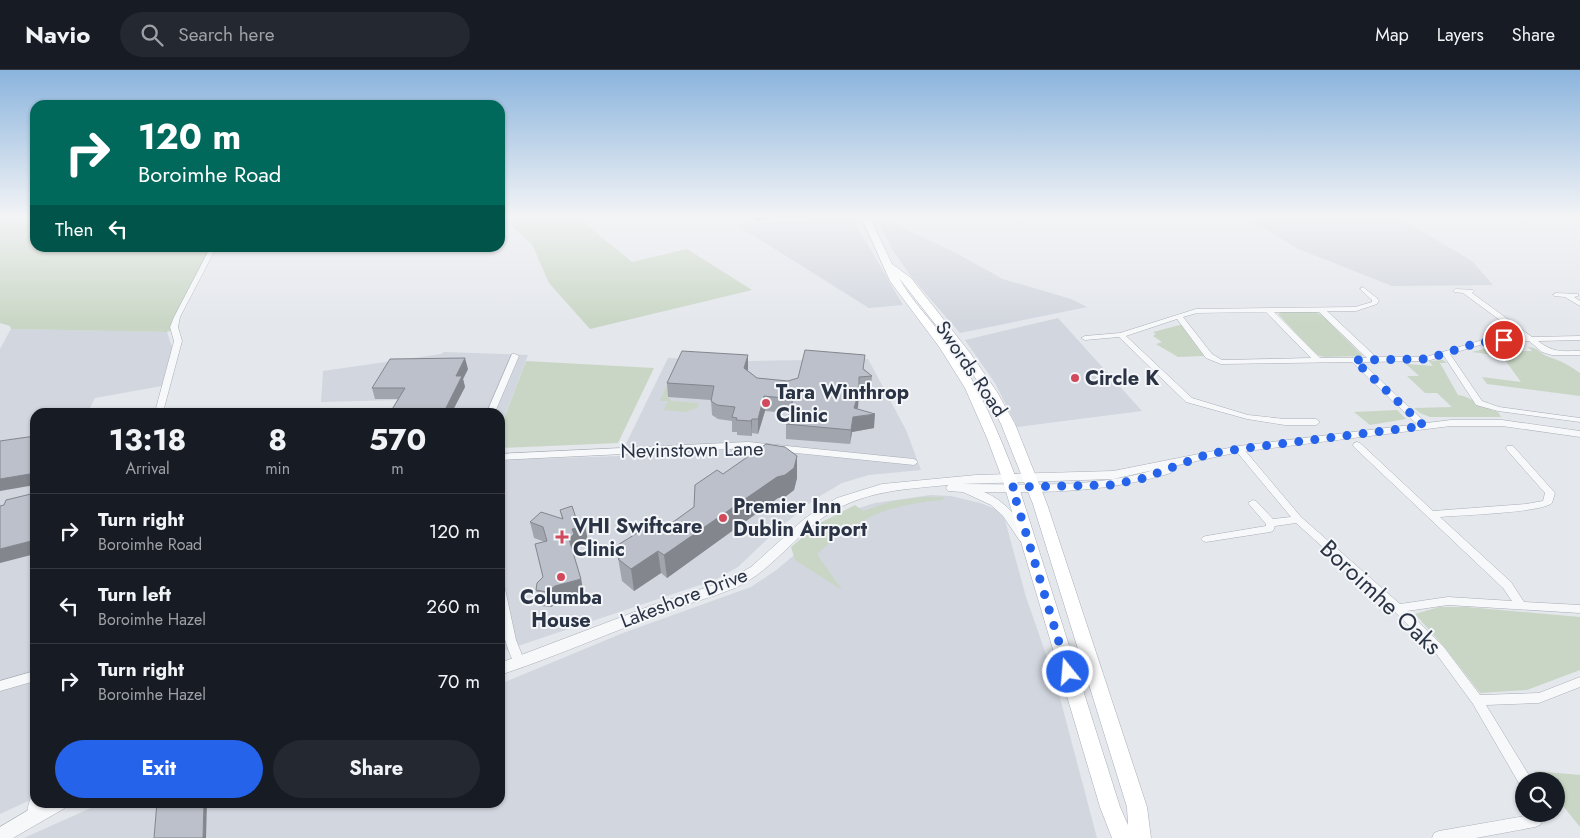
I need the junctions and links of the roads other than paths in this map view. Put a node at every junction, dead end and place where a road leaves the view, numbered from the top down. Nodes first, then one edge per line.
1 (211, 252) edge
2 (883, 252) edge
3 (889, 265) junction
4 (1364, 289) dead end
5 (1465, 291) junction
6 (1474, 291) dead end
7 (1456, 292) dead end
8 (1556, 295) dead end
9 (1566, 295) junction
10 (1576, 295) dead end
11 (1580, 304) edge
12 (1320, 309) junction
13 (1268, 310) junction
14 (1179, 317) junction
15 (1121, 335) junction
16 (1085, 338) dead end
17 (1580, 338) edge
18 (1530, 339) junction
19 (1445, 353) junction
20 (1580, 353) edge
21 (515, 356) dead end
22 (1354, 360) junction
23 (1374, 360) junction
24 (1318, 361) junction
25 (160, 408) edge
26 (493, 408) edge
27 (1580, 420) edge
28 (1316, 422) dead end
29 (1424, 426) junction
30 (1580, 434) edge
31 (1357, 445) dead end
32 (1510, 448) dead end
33 (1239, 449) junction
34 (505, 457) edge
35 (914, 462) dead end
36 (1010, 483) junction
37 (1032, 483) junction
38 (908, 485) junction
39 (944, 488) junction
40 (1253, 504) dead end
41 (1431, 514) junction
42 (1298, 519) junction
43 (1271, 523) junction
44 (1206, 539) dead end
45 (1027, 544) junction
46 (1521, 606) junction
47 (1398, 608) junction
48 (1580, 609) edge
49 (505, 615) edge
50 (519, 662) junction
51 (505, 667) edge
52 (30, 677) edge
53 (1580, 682) edge
54 (0, 686) edge
55 (1477, 700) junction
56 (1520, 772) edge
57 (35, 809) edge
58 (1529, 822) edge
59 (0, 836) edge
60 (1123, 838) edge
61 (1140, 838) edge
62 (1439, 838) edge

1 - 25 street
2 - 3 main road, Swords Road
3 - 36 main road, Swords Road
3 - 37 main road, Swords Road
4 - 12 street
5 - 6 street
5 - 7 street
5 - 18 street
8 - 9 street
9 - 10 street
9 - 11 street
12 - 13 street
12 - 23 street
13 - 14 street
13 - 24 street
14 - 15 street
14 - 24 street
15 - 16 street
15 - 28 street
17 - 18 street
18 - 19 street
18 - 20 street
19 - 23 street
19 - 27 street
21 - 26 street
22 - 23 street
22 - 24 street
22 - 29 street
29 - 30 street, Lakeshore Drive
29 - 33 street, Lakeshore Drive
31 - 41 street
32 - 41 street
33 - 37 street, Lakeshore Drive
33 - 42 street, Boroimhe Oaks
34 - 35 street, Nevinstown Lane
36 - 37 street, Lakeshore Drive
36 - 38 street, Lakeshore Drive
36 - 39 street, Lakeshore Drive
36 - 45 main road, Swords Road
37 - 61 main road, Swords Road
38 - 39 street, Lakeshore Drive
38 - 50 street, Lakeshore Drive
39 - 45 street
40 - 43 street
41 - 46 street
42 - 43 street
42 - 47 street, Boroimhe Oaks
43 - 44 street
45 - 60 main road, Swords Road
46 - 47 street
46 - 48 street
47 - 55 street, Boroimhe Oaks
49 - 50 street
50 - 51 street, Lakeshore Drive
52 - 54 street
53 - 55 street
55 - 56 street, Boroimhe Oaks
57 - 59 street
58 - 62 street

